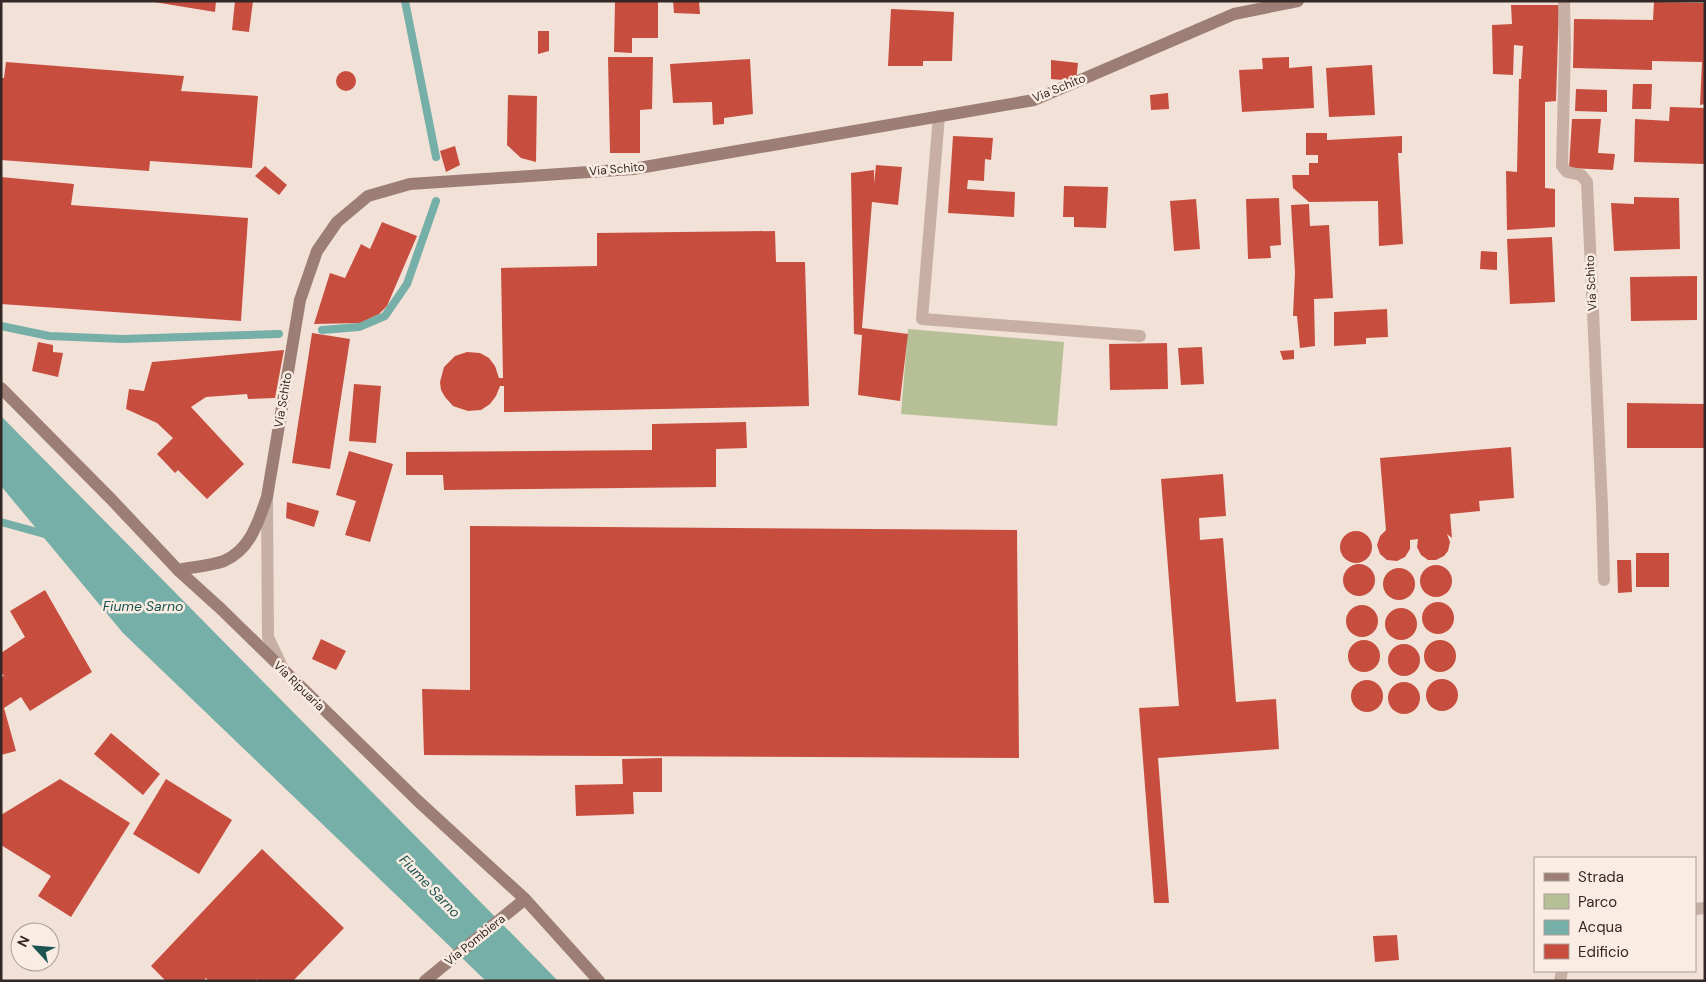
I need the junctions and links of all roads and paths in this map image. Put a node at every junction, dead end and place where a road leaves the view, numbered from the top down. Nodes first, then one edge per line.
1 (1298, 1) edge
2 (1564, 1) edge
3 (938, 116) junction
4 (1140, 336) dead end
5 (1, 388) edge
6 (267, 497) junction
7 (178, 570) junction
8 (1604, 580) dead end
9 (285, 672) junction
10 (525, 899) junction
11 (425, 981) edge
12 (599, 981) edge

1 - 3 street, Via Schito
2 - 8 street, Via Schito
3 - 4 street
3 - 6 street, Via Schito
5 - 7 street, Via Ripuaria
6 - 7 street, Via Schito
6 - 9 street
7 - 9 street, Via Ripuaria
9 - 10 street, Via Ripuaria
10 - 11 street, Via Pombiera
10 - 12 street, Via Ripuaria

